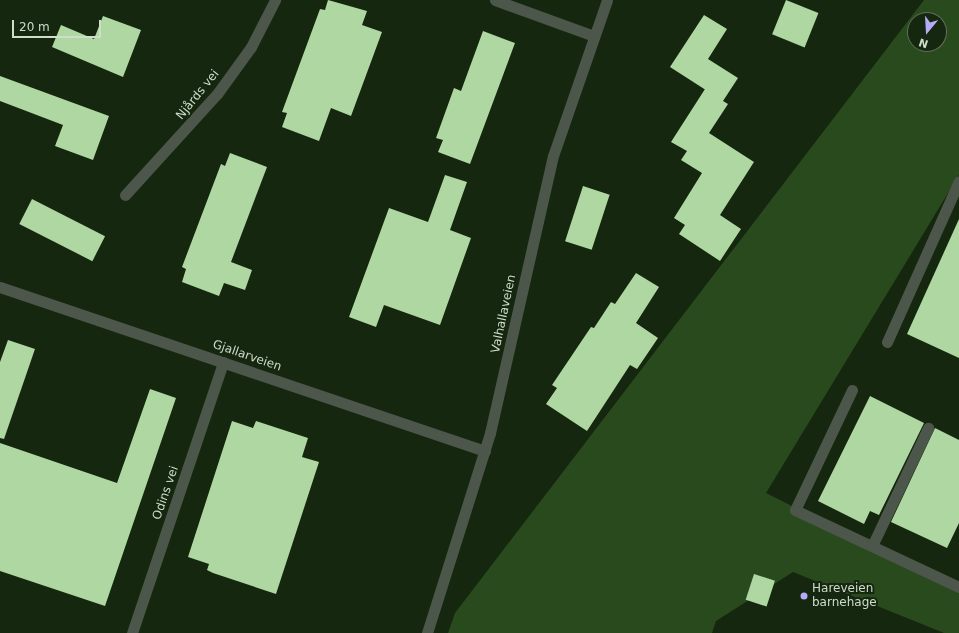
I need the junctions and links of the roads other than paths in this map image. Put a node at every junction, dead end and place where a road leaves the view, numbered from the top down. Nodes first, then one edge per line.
1 (275, 0) edge
2 (495, 0) edge
3 (608, 0) edge
4 (594, 36) junction
5 (959, 181) edge
6 (125, 195) dead end
7 (0, 287) edge
8 (887, 342) dead end
9 (223, 362) junction
10 (852, 390) dead end
11 (928, 428) dead end
12 (485, 451) junction
13 (872, 546) junction
14 (958, 583) edge
15 (132, 633) edge
16 (426, 633) edge

1 - 6 street, Njårds vei
2 - 4 street
3 - 4 street, Valhallaveien
4 - 12 street, Valhallaveien
5 - 8 street
7 - 9 street, Gjallarveien
9 - 12 street, Gjallarveien
9 - 15 street, Odins vei
10 - 13 street
11 - 13 street
12 - 16 street, Valhallaveien
13 - 14 street

